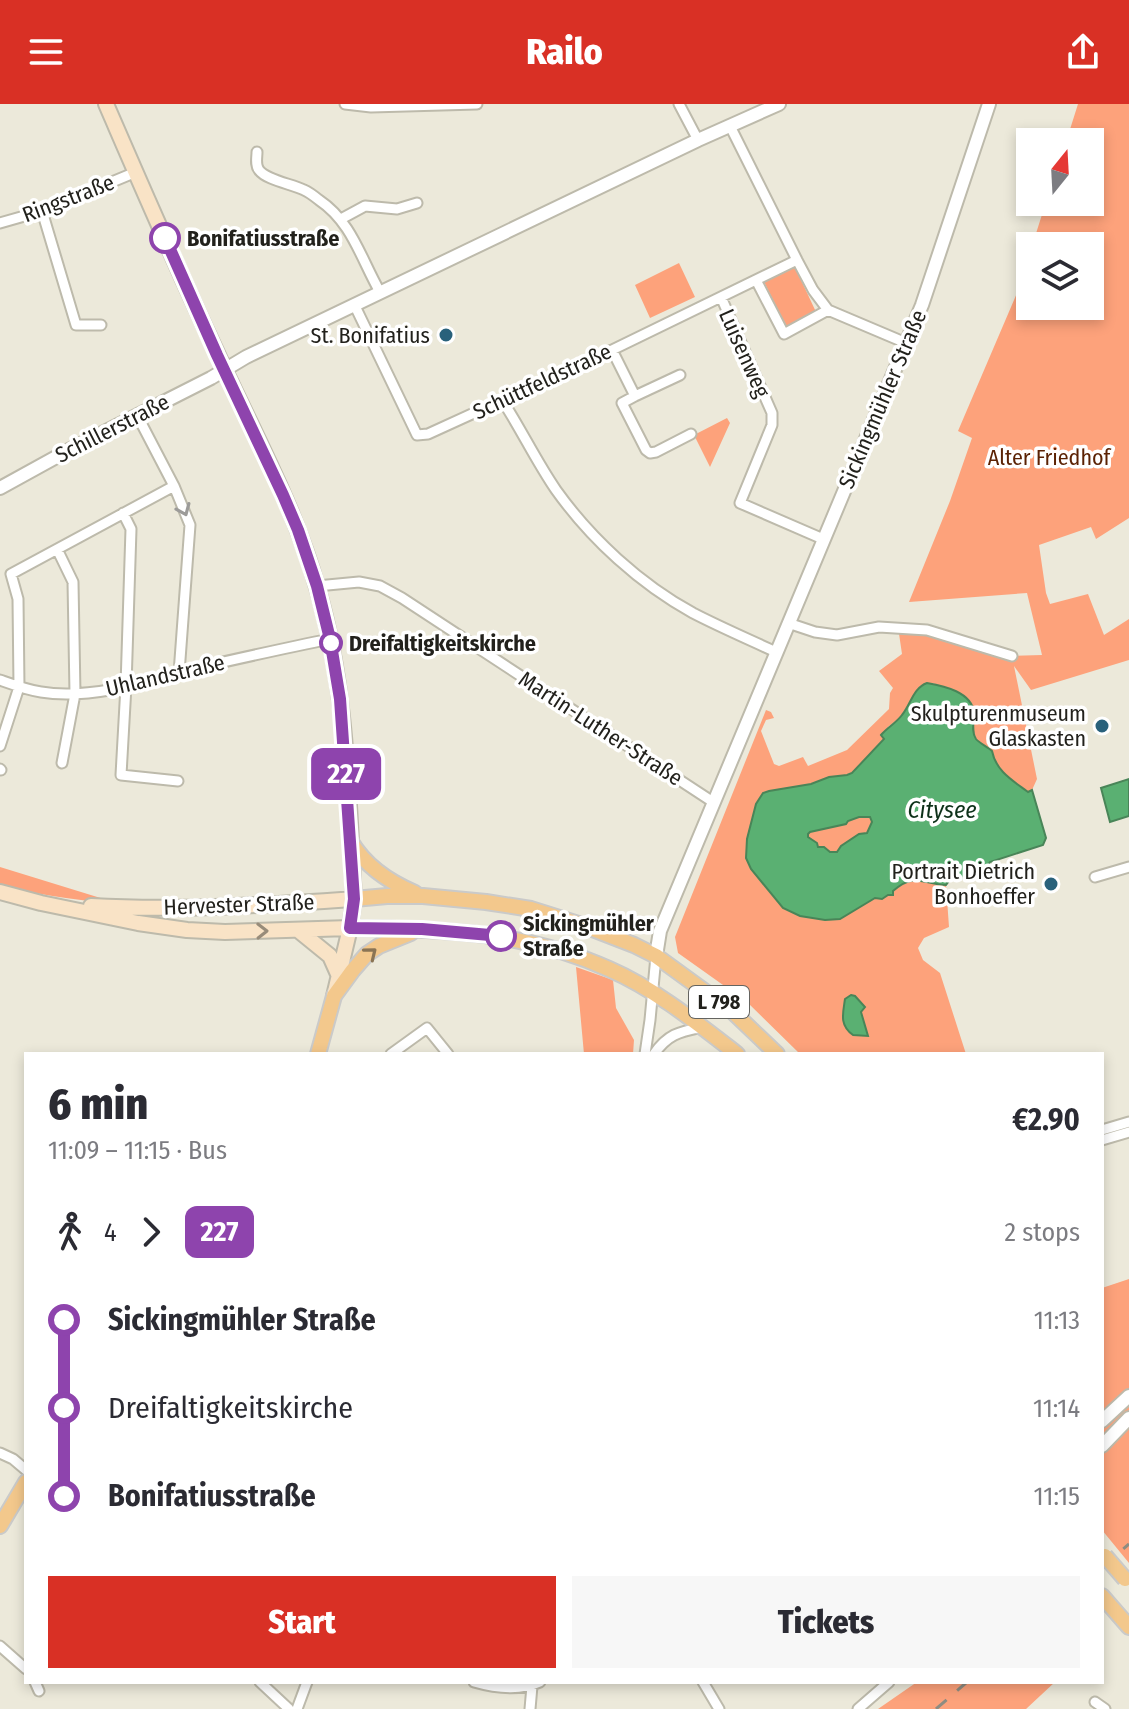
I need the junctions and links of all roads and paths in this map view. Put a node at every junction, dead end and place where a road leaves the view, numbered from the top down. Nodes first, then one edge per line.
1 (106, 104) edge
2 (345, 104) edge
3 (477, 104) edge
4 (679, 104) edge
5 (779, 104) edge
6 (989, 104) edge
7 (730, 126) junction
8 (698, 140) junction
9 (257, 152) dead end
10 (136, 172) junction
11 (417, 203) dead end
12 (42, 211) junction
13 (341, 219) junction
14 (0, 223) edge
15 (797, 260) junction
16 (756, 280) junction
17 (380, 292) junction
18 (721, 297) junction
19 (354, 304) junction
20 (828, 310) junction
21 (101, 325) dead end
22 (906, 343) junction
23 (612, 350) junction
24 (225, 369) junction
25 (680, 375) dead end
26 (635, 396) junction
27 (502, 400) junction
28 (137, 415) junction
29 (691, 434) dead end
30 (174, 486) junction
31 (0, 488) edge
32 (123, 513) junction
33 (823, 539) junction
34 (57, 549) junction
35 (317, 586) junction
36 (788, 623) junction
37 (330, 639) junction
38 (776, 652) junction
39 (1012, 656) dead end
40 (179, 673) junction
41 (0, 680) edge
42 (126, 686) junction
43 (19, 687) junction
44 (75, 694) junction
45 (0, 746) edge
46 (62, 763) dead end
47 (178, 781) dead end
48 (713, 802) junction
49 (351, 842) junction
50 (1129, 867) edge
51 (1095, 877) dead end
52 (0, 892) edge
53 (423, 896) junction
54 (354, 899) junction
55 (41, 903) junction
56 (350, 928) junction
57 (422, 929) junction
58 (298, 930) junction
59 (656, 956) junction
60 (338, 974) junction
61 (652, 993) junction
62 (334, 996) junction
63 (702, 1027) junction
64 (319, 1052) edge
65 (394, 1052) edge
66 (446, 1052) edge
67 (645, 1052) edge
68 (655, 1052) edge
69 (734, 1052) edge
70 (775, 1052) edge
71 (1129, 1122) edge
72 (1104, 1129) edge
73 (1129, 1132) edge
74 (1104, 1139) edge
75 (1129, 1396) edge
76 (1129, 1418) edge
77 (1104, 1419) edge
78 (1104, 1444) edge
79 (0, 1453) edge
80 (24, 1468) edge
81 (24, 1485) edge
82 (0, 1526) edge
83 (1104, 1554) edge
84 (1127, 1581) edge
85 (1104, 1598) edge
86 (1129, 1627) edge
87 (0, 1646) edge
88 (24, 1667) edge
89 (262, 1684) edge
90 (306, 1684) edge
91 (480, 1684) edge
92 (536, 1684) edge
93 (704, 1684) edge
94 (887, 1684) edge
95 (1095, 1702) dead end
96 (289, 1709) edge
97 (297, 1709) edge
98 (530, 1709) edge
99 (719, 1709) edge
100 (858, 1709) edge
101 (1105, 1709) edge

1 - 10 main road
2 - 3 street
4 - 8 street
5 - 7 street
6 - 22 street, Sickingmühler Straße
7 - 8 street
7 - 15 street
8 - 17 street
9 - 13 street
10 - 12 street, Ringstraße
10 - 24 main road
11 - 13 street
12 - 14 street, Ringstraße
12 - 21 street
13 - 17 street
15 - 16 street, Schüttfeldstraße
15 - 20 street
16 - 18 street, Schüttfeldstraße
16 - 20 street
17 - 19 street
18 - 23 street, Schüttfeldstraße
18 - 33 street, Luisenweg
19 - 24 street
19 - 27 street, Schüttfeldstraße
20 - 22 street
22 - 33 street, Sickingmühler Straße
23 - 26 street
23 - 27 street, Schüttfeldstraße
24 - 28 street, Schillerstraße
24 - 35 main road
25 - 26 street
26 - 29 street
27 - 38 street
28 - 30 street
28 - 31 street, Schillerstraße
30 - 32 street
30 -> 40 street
32 - 34 street
32 - 42 street
33 - 36 street, Sickingmühler Straße
34 - 43 street
34 - 44 street
35 - 37 main road
35 - 48 street, Martin-Luther-Straße
36 - 38 street, Sickingmühler Straße
36 - 39 street
37 - 40 street, Uhlandstraße
37 - 49 main road
38 - 48 street, Sickingmühler Straße
40 - 42 street, Uhlandstraße
41 - 43 street, Uhlandstraße
42 - 44 street, Uhlandstraße
42 - 47 street
43 - 44 street, Uhlandstraße
43 - 45 street
44 - 46 street
48 - 59 street, Sickingmühler Straße
49 - 53 main road, L 798
49 - 54 main road
50 - 51 street
52 - 55 main road, Hervester Straße
53 - 54 main road, Hervester Straße / L 798
53 - 59 main road, Hervester Straße / L 798
54 - 55 main road, Hervester Straße
54 - 56 main road, L 798
55 -> 58 main road, Hervester Straße
56 - 57 main road, Hervester Straße / L 798
56 - 58 main road, Hervester Straße
56 - 60 main road, L 798
57 - 61 main road, Hervester Straße / L 798
62 -> 57 main road, L 798
58 - 60 main road
59 - 61 street
59 - 70 main road, Hervester Straße / L 798
60 - 62 main road, L 798
61 - 63 main road, Hervester Straße / L 798
61 - 67 street
62 - 64 main road, L 798
63 - 68 street
63 - 69 main road, Hervester Straße / L 798
65 - 66 street
71 - 72 street
73 - 74 street
75 - 77 street
76 - 78 street
79 - 80 street
81 - 82 main road
83 - 84 main road, bridge
85 - 86 main road
87 - 88 street
89 - 96 street
90 - 97 street
91 - 92 street
92 - 98 street
93 - 99 street
94 - 100 street
95 - 101 street

